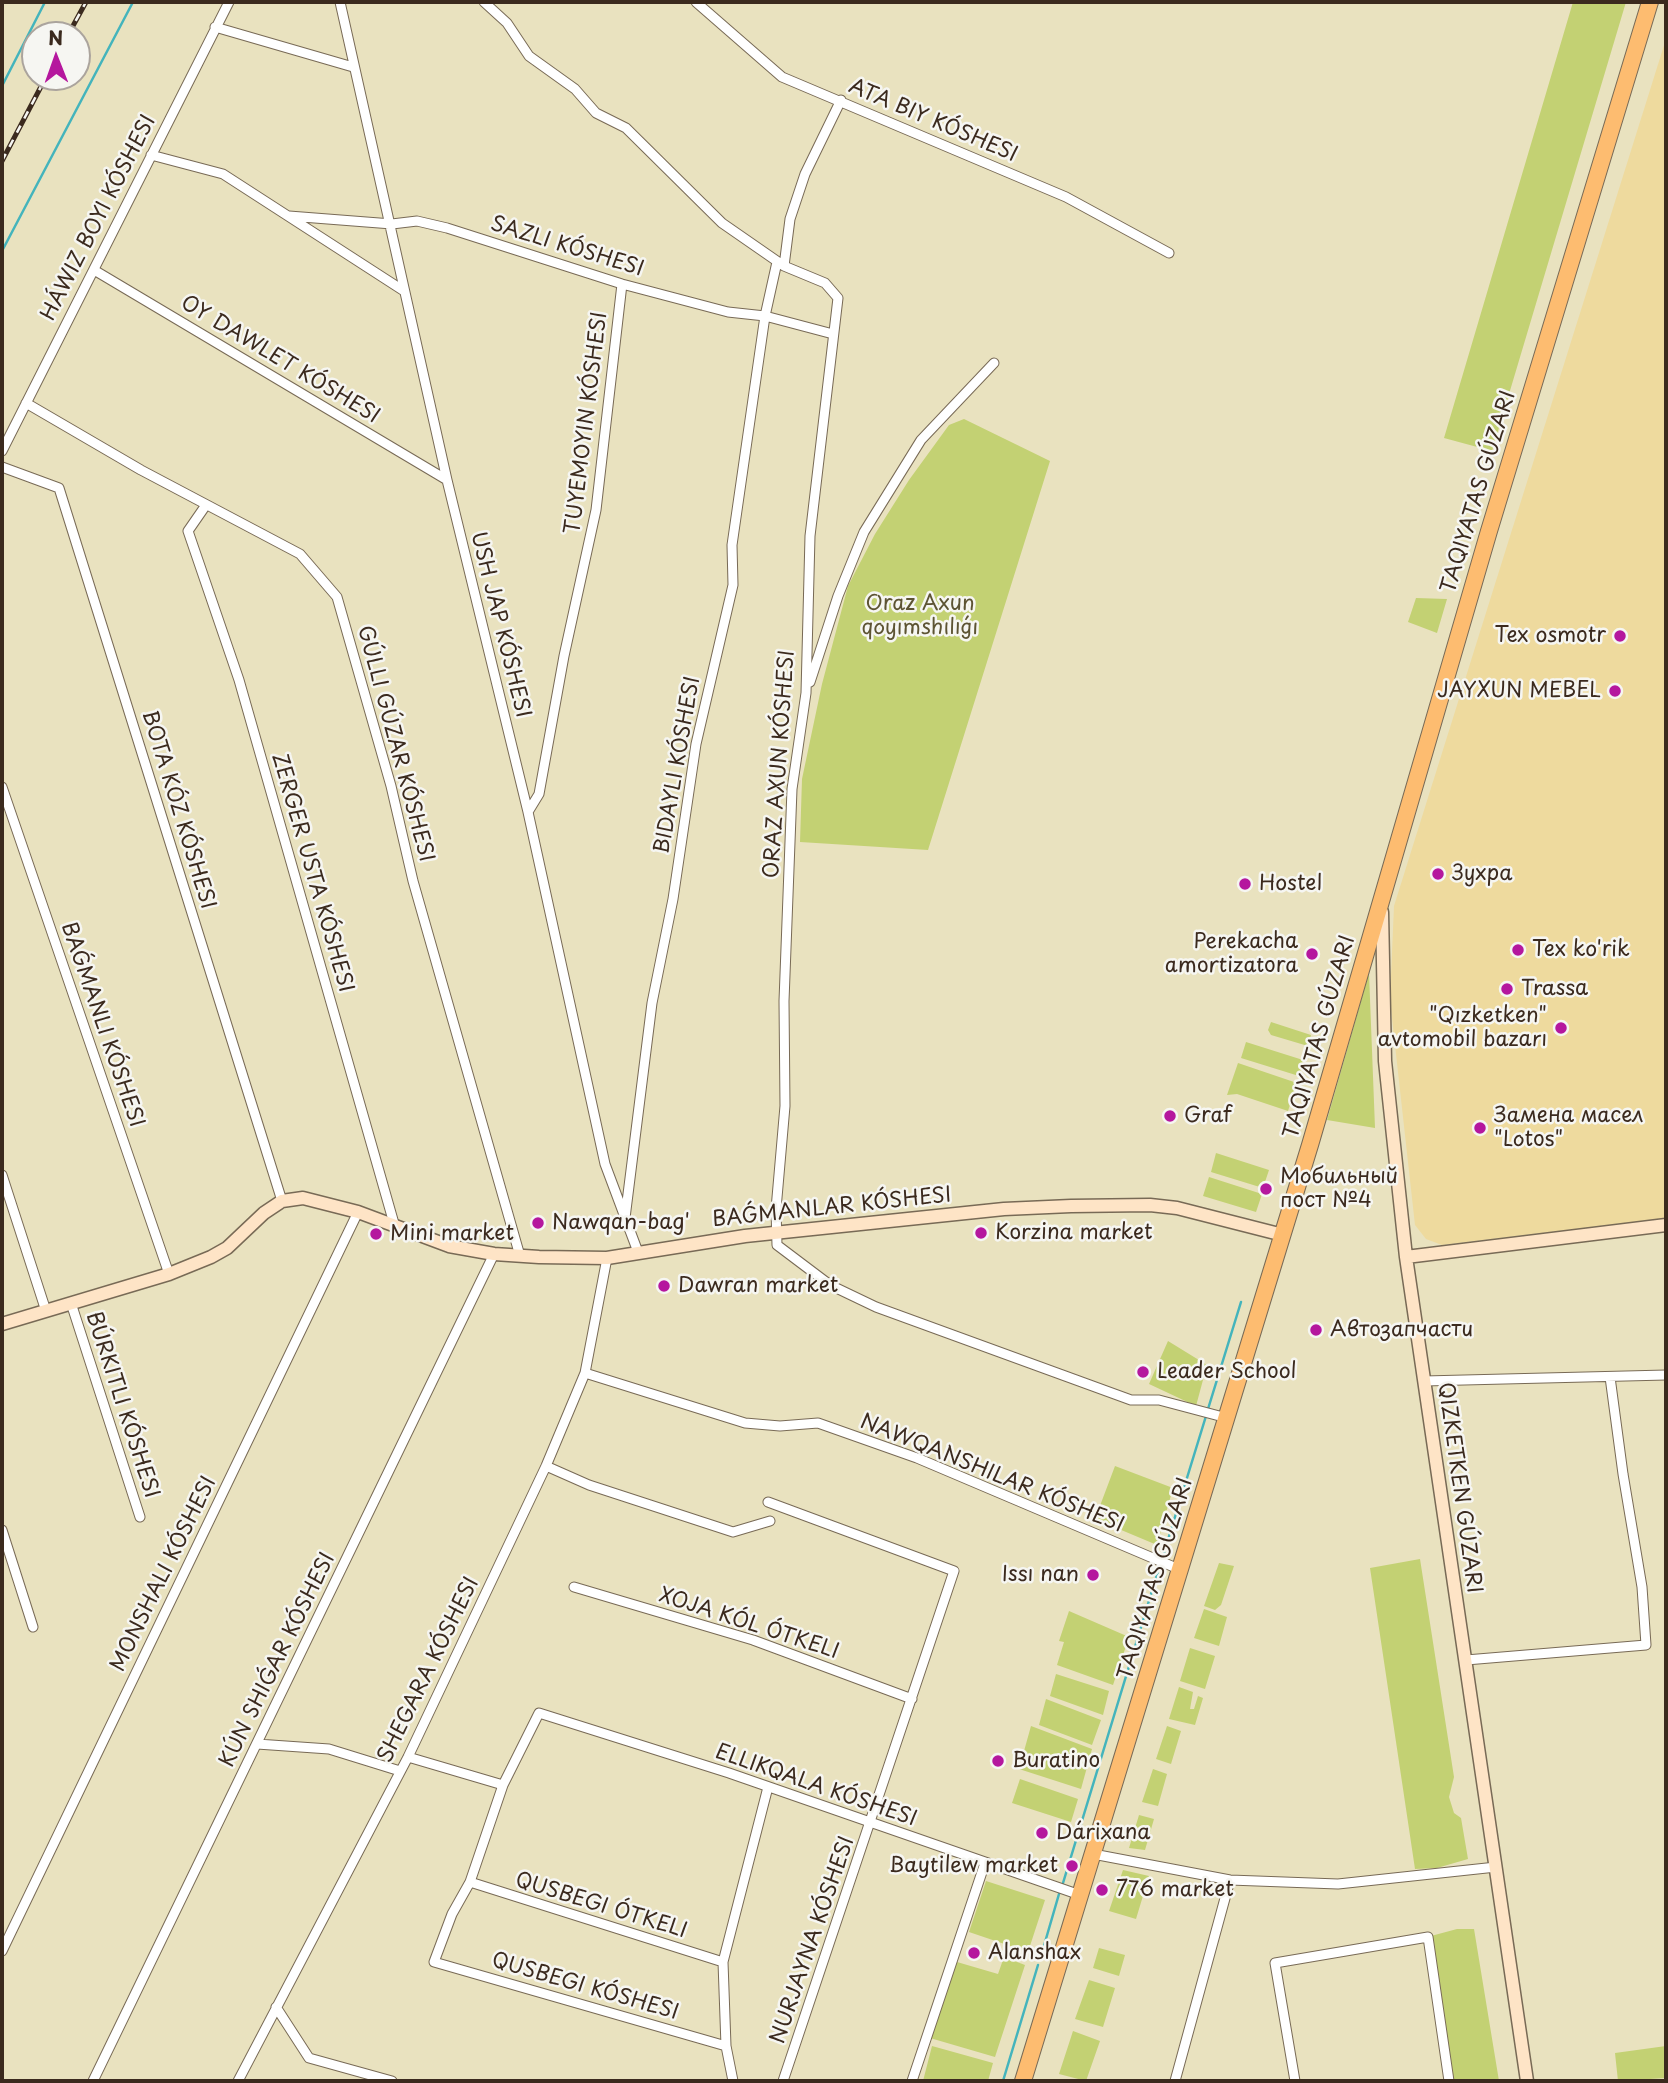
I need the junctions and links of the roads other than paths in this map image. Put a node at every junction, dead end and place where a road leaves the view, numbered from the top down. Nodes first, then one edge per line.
1 (229, 2) edge
2 (340, 2) edge
3 (484, 2) edge
4 (696, 2) edge
5 (1650, 2) edge
6 (215, 27) junction
7 (353, 67) junction
8 (841, 100) junction
9 (151, 155) junction
10 (289, 216) junction
11 (392, 224) junction
12 (1170, 253) dead end
13 (780, 264) junction
14 (94, 270) junction
15 (622, 284) junction
16 (404, 290) junction
17 (765, 316) junction
18 (833, 334) junction
19 (994, 363) dead end
20 (26, 403) junction
21 (2, 451) edge
22 (2, 467) edge
23 (447, 480) junction
24 (206, 505) junction
25 (806, 694) junction
26 (2, 788) edge
27 (528, 812) junction
28 (1383, 897) junction
29 (2, 1175) edge
30 (282, 1201) junction
31 (358, 1212) junction
32 (625, 1220) junction
33 (1666, 1225) edge
34 (395, 1227) junction
35 (778, 1234) junction
36 (1283, 1235) junction
37 (638, 1252) junction
38 (494, 1254) junction
39 (520, 1256) junction
40 (1406, 1257) junction
41 (607, 1258) junction
42 (169, 1274) junction
43 (71, 1303) junction
44 (46, 1311) junction
45 (2, 1324) edge
46 (585, 1373) junction
47 (1666, 1375) edge
48 (1610, 1377) junction
49 (1424, 1381) junction
50 (1227, 1418) junction
51 (546, 1465) junction
52 (768, 1502) dead end
53 (140, 1517) dead end
54 (770, 1521) dead end
55 (2, 1530) edge
56 (1181, 1570) junction
57 (574, 1587) dead end
58 (33, 1627) dead end
59 (1466, 1660) junction
60 (912, 1699) junction
61 (257, 1744) junction
62 (408, 1756) junction
63 (400, 1771) junction
64 (503, 1784) junction
65 (768, 1787) junction
66 (871, 1824) junction
67 (1093, 1854) junction
68 (985, 1863) junction
69 (1496, 1867) junction
70 (1230, 1880) junction
71 (470, 1882) junction
72 (1080, 1895) junction
73 (2, 1951) edge
74 (723, 1962) junction
75 (276, 2007) junction
76 (726, 2046) junction
77 (93, 2081) edge
78 (238, 2081) edge
79 (392, 2081) edge
80 (733, 2081) edge
81 (783, 2081) edge
82 (912, 2081) edge
83 (1023, 2081) edge
84 (1175, 2081) edge
85 (1295, 2081) edge
86 (1449, 2081) edge
87 (1527, 2081) edge

1 - 6 street
2 - 7 street, USH JAP KÓSHESI
3 - 13 street
4 - 8 street, ATA BIY KÓSHESI
5 - 28 highway
6 - 7 street
6 - 9 street
7 - 11 street, USH JAP KÓSHESI
8 - 12 street, ATA BIY KÓSHESI
8 - 13 street
9 - 10 street
9 - 14 street
10 - 11 street
10 - 16 street
11 - 15 street
11 - 16 street, USH JAP KÓSHESI
13 - 17 street
13 - 18 street, ORAZ AXUN KÓSHESI
14 - 20 street
14 - 23 street, OY DAWLET KÓSHESI
15 - 17 street
15 - 27 street
16 - 23 street, USH JAP KÓSHESI
17 - 18 street
17 - 32 street
18 - 25 street, ORAZ AXUN KÓSHESI
19 - 25 street
20 - 21 street
20 - 24 street, GÚLLI GÚZAR KÓSHESI
22 - 30 street, BOTA KÓZ KÓSHESI
23 - 27 street, USH JAP KÓSHESI
24 - 34 street, ZERGER USTA KÓSHESI
24 - 39 street, GÚLLI GÚZAR KÓSHESI
25 - 35 street, ORAZ AXUN KÓSHESI
26 - 42 street
27 - 32 street, USH JAP KÓSHESI
28 - 36 highway
28 - 40 street
29 - 44 street
30 - 31 street, BAǴMANLAR KÓSHESI
30 - 42 street
31 - 34 street, BAǴMANLAR KÓSHESI
31 - 73 street
32 - 37 street, USH JAP KÓSHESI
33 - 40 street
34 - 38 street, BAǴMANLAR KÓSHESI
35 - 36 street, BAǴMANLAR KÓSHESI
35 - 37 street, BAǴMANLAR KÓSHESI
35 - 50 street
36 - 50 highway
37 - 41 street, BAǴMANLAR KÓSHESI
38 - 39 street, BAǴMANLAR KÓSHESI
38 - 61 street
39 - 41 street, BAǴMANLAR KÓSHESI
40 - 49 street
41 - 46 street, SHEGARA KÓSHESI
42 - 43 street
43 - 44 street
43 - 53 street, BÚRKITLI KÓSHESI
44 - 45 street
46 - 51 street, SHEGARA KÓSHESI
46 - 56 street
47 - 48 street
48 - 49 street
48 - 59 street
49 - 59 street
50 - 56 highway
51 - 54 street
51 - 62 street, SHEGARA KÓSHESI
52 - 60 street, NURJAYNA KÓSHESI
55 - 58 street
56 - 67 highway
57 - 60 street, XOJA KÓL ÓTKELI
59 - 69 street
60 - 66 street, NURJAYNA KÓSHESI
61 - 63 street
61 - 77 street
62 - 63 street, SHEGARA KÓSHESI
62 - 64 street
63 - 75 street, SHEGARA KÓSHESI
64 - 65 street, ELLIKQALA KÓSHESI
64 - 71 street
65 - 66 street, ELLIKQALA KÓSHESI
65 - 74 street
66 - 68 street, ELLIKQALA KÓSHESI
66 - 81 street, NURJAYNA KÓSHESI
67 - 70 street
67 - 72 highway
68 - 72 street, ELLIKQALA KÓSHESI
68 - 82 street
69 - 70 street
69 - 87 street
70 - 84 street
71 - 74 street, QUSBEGI ÓTKELI
71 - 76 street, QUSBEGI KÓSHESI
72 - 83 highway
74 - 76 street
75 - 78 street, SHEGARA KÓSHESI
75 - 79 street
76 - 80 street
85 - 86 street

